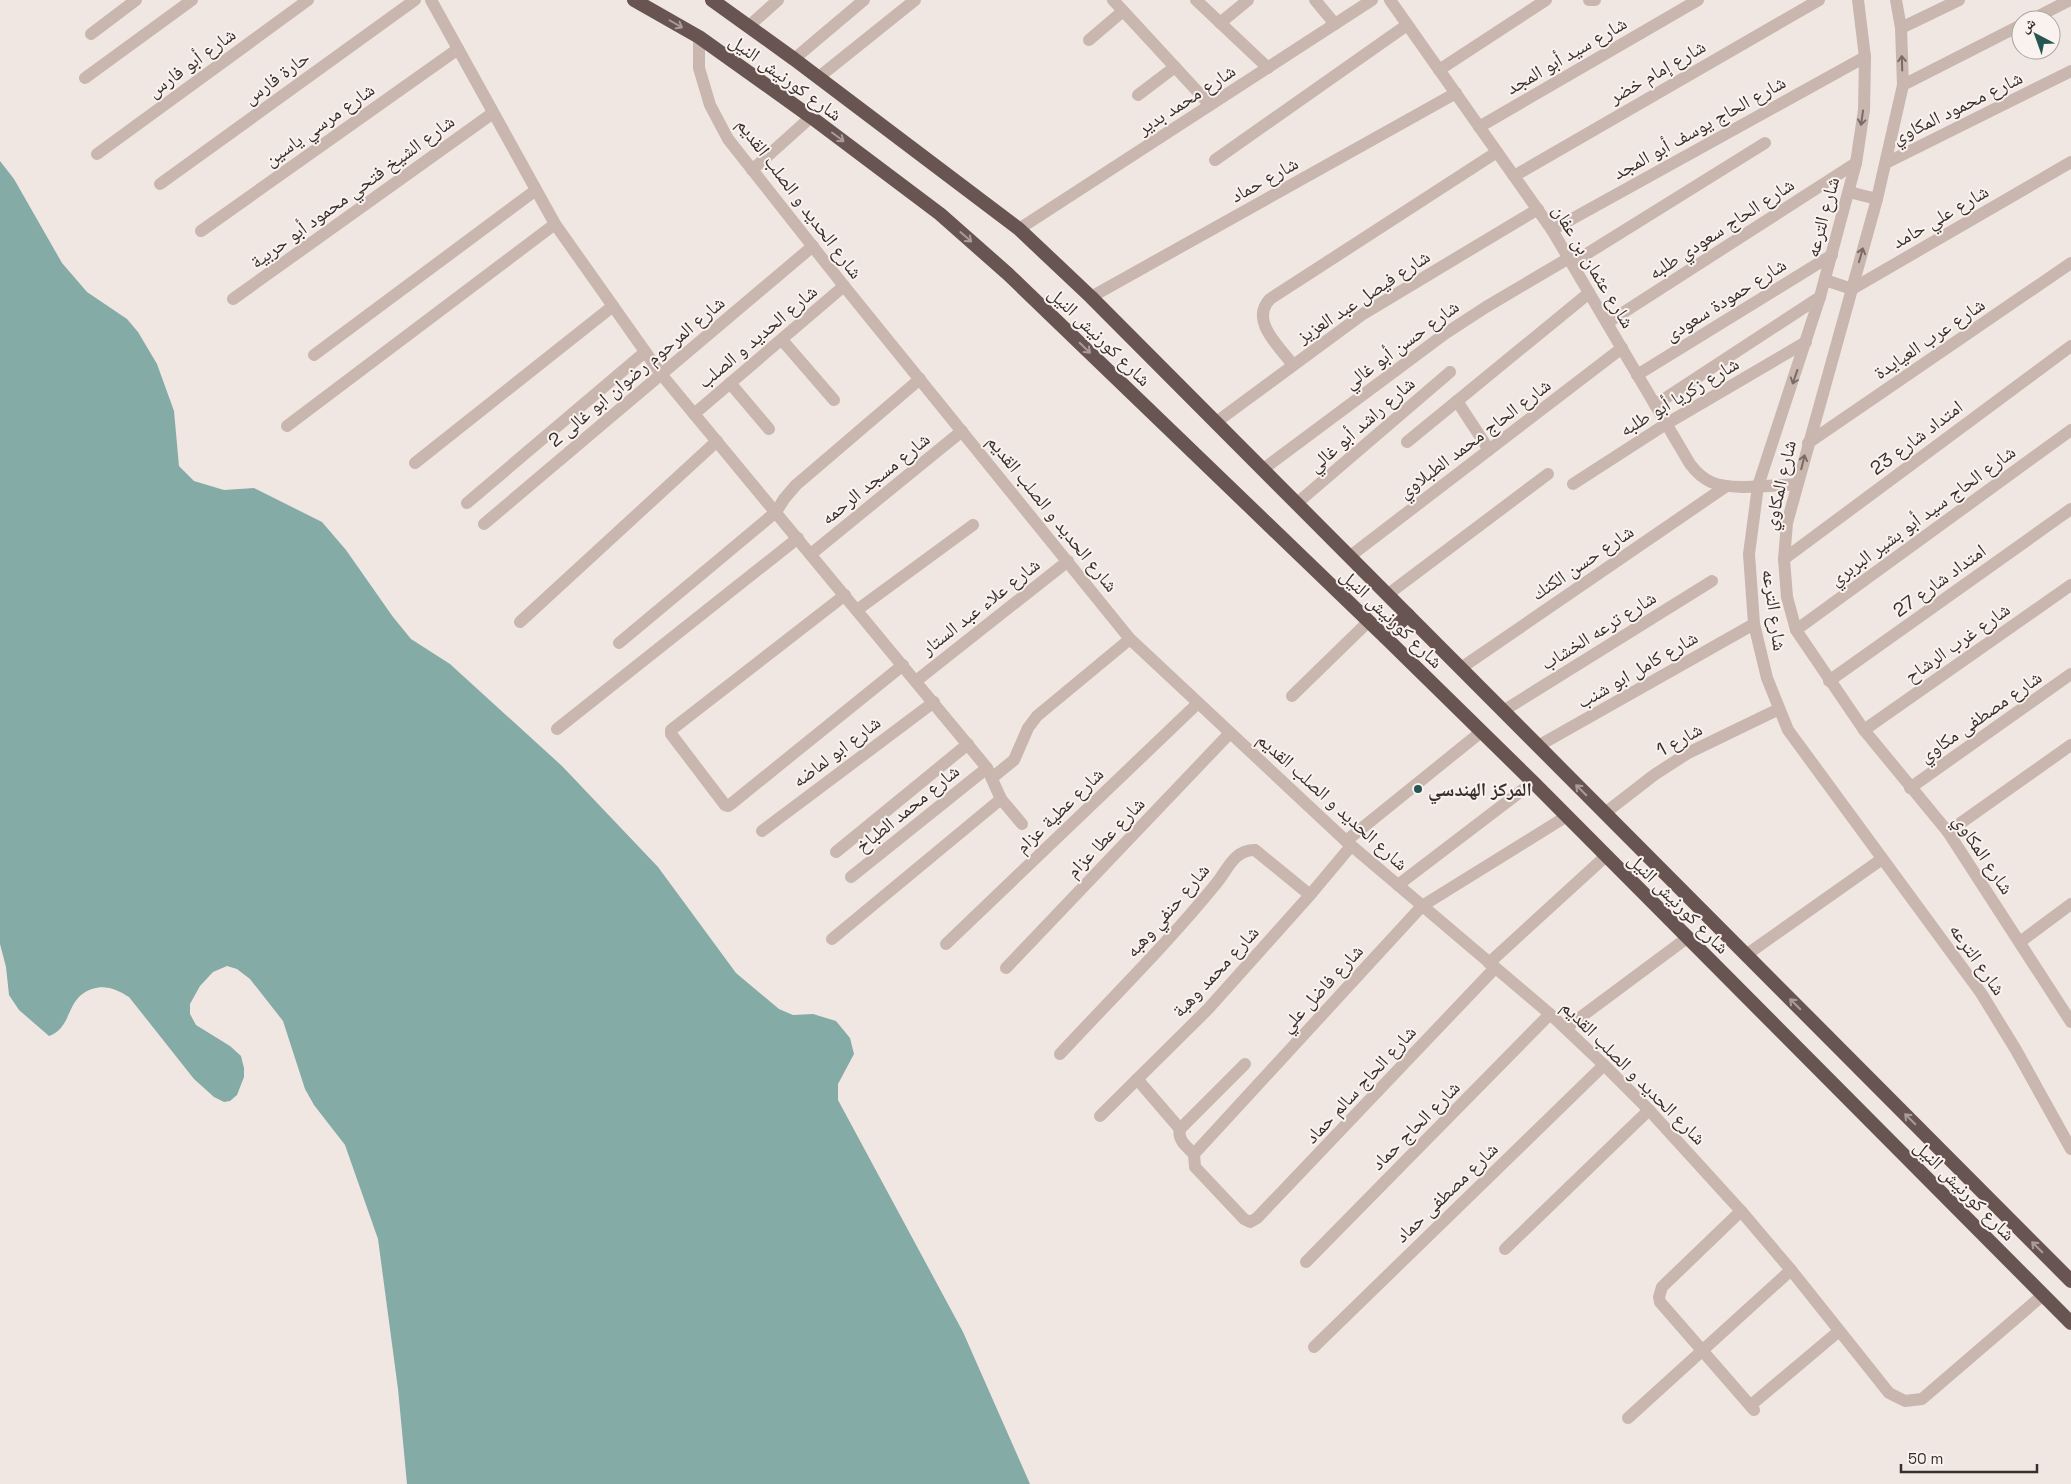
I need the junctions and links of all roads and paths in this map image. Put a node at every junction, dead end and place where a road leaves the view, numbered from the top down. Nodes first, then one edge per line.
1 (136, 0) edge
2 (192, 0) edge
3 (308, 0) edge
4 (415, 0) edge
5 (431, 0) edge
6 (634, 0) edge
7 (712, 0) edge
8 (778, 0) edge
9 (864, 0) edge
10 (915, 0) edge
11 (1113, 0) edge
12 (1196, 0) edge
13 (1248, 0) edge
14 (1315, 0) edge
15 (1372, 0) edge
16 (1390, 0) edge
17 (1546, 0) edge
18 (1589, 0) edge
19 (1595, 0) edge
20 (1698, 0) edge
21 (1819, 0) edge
22 (1858, 0) edge
23 (1896, 0) edge
24 (1959, 0) edge
25 (2070, 0) edge
26 (2050, 10) edge
27 (1123, 11) junction
28 (1220, 23) junction
29 (1336, 24) junction
30 (1408, 25) junction
31 (749, 26) junction
32 (1900, 28) junction
33 (2011, 30) edge
34 (91, 34) dead end
35 (699, 37) junction
36 (1089, 40) dead end
37 (458, 49) junction
38 (1865, 56) junction
39 (794, 59) junction
40 (1175, 67) junction
41 (1268, 68) junction
42 (1439, 70) junction
43 (2071, 71) edge
44 (819, 77) junction
45 (85, 78) dead end
46 (1903, 85) junction
47 (1456, 93) junction
48 (1138, 95) dead end
49 (1210, 105) junction
50 (494, 113) junction
51 (811, 117) junction
52 (1479, 126) junction
53 (1765, 143) dead end
54 (1497, 152) junction
55 (97, 154) dead end
56 (1215, 160) dead end
57 (2071, 162) edge
58 (1856, 163) junction
59 (1886, 163) junction
60 (752, 170) junction
61 (1514, 176) junction
62 (160, 184) dead end
63 (536, 190) junction
64 (1849, 192) junction
65 (1877, 199) junction
66 (1538, 209) junction
67 (555, 224) junction
68 (1019, 229) junction
69 (1552, 230) junction
70 (201, 231) dead end
71 (813, 246) junction
72 (1832, 255) junction
73 (1570, 261) junction
74 (2071, 263) edge
75 (1825, 280) junction
76 (844, 286) junction
77 (1852, 289) junction
78 (1589, 293) junction
79 (1091, 297) junction
80 (1820, 297) junction
81 (233, 299) dead end
82 (613, 306) junction
83 (1607, 324) junction
84 (782, 340) junction
85 (1806, 342) junction
86 (2071, 346) edge
87 (1622, 348) junction
88 (645, 352) junction
89 (314, 356) dead end
90 (1293, 365) junction
91 (1450, 372) dead end
92 (661, 374) junction
93 (1637, 375) junction
94 (920, 379) junction
95 (730, 383) junction
96 (834, 400) dead end
97 (1456, 401) junction
98 (1655, 405) junction
99 (694, 414) junction
100 (1215, 422) junction
101 (1666, 424) junction
102 (287, 426) dead end
103 (769, 429) dead end
104 (2071, 430) edge
105 (962, 431) junction
106 (717, 441) junction
107 (1408, 442) dead end
108 (1808, 443) junction
109 (1489, 450) junction
110 (415, 463) dead end
111 (1262, 470) junction
112 (1548, 474) dead end
113 (1573, 484) dead end
114 (1797, 484) junction
115 (1758, 486) junction
116 (1725, 487) junction
117 (467, 502) dead end
118 (1296, 504) junction
119 (2071, 509) edge
120 (776, 512) junction
121 (484, 524) dead end
122 (973, 525) dead end
123 (798, 538) junction
124 (811, 554) junction
125 (1349, 556) junction
126 (1784, 559) junction
127 (1068, 562) junction
128 (1712, 581) dead end
129 (2071, 585) edge
130 (845, 595) junction
131 (1388, 595) junction
132 (858, 610) junction
133 (1408, 616) junction
134 (1369, 621) junction
135 (520, 622) dead end
136 (1754, 624) junction
137 (1796, 630) junction
138 (1385, 637) junction
139 (1130, 639) junction
140 (619, 643) dead end
141 (903, 665) junction
142 (1460, 668) junction
143 (2071, 674) edge
144 (916, 681) junction
145 (1829, 681) junction
146 (1292, 696) dead end
147 (934, 702) junction
148 (1198, 703) junction
149 (1779, 709) junction
150 (1503, 711) junction
151 (557, 729) dead end
152 (1864, 730) junction
153 (1481, 732) junction
154 (1230, 733) junction
155 (968, 744) junction
156 (2071, 745) edge
157 (1538, 746) junction
158 (990, 773) junction
159 (1533, 782) junction
160 (1910, 788) junction
161 (1001, 799) junction
162 (1605, 813) junction
163 (1567, 816) junction
164 (1022, 824) dead end
165 (762, 831) dead end
166 (1948, 832) junction
167 (1348, 843) junction
168 (836, 852) dead end
169 (1606, 856) junction
170 (1882, 859) junction
171 (851, 877) dead end
172 (1398, 885) junction
173 (1310, 895) junction
174 (2071, 904) edge
175 (1422, 906) junction
176 (1687, 938) junction
177 (832, 939) dead end
178 (2020, 942) junction
179 (946, 944) dead end
180 (1746, 955) junction
181 (1492, 965) junction
182 (1006, 968) dead end
183 (1550, 1014) junction
184 (2071, 1022) edge
185 (1566, 1028) junction
186 (1060, 1054) dead end
187 (1245, 1064) dead end
188 (1604, 1065) junction
189 (1137, 1079) junction
190 (1649, 1110) junction
191 (1100, 1116) dead end
192 (1180, 1129) junction
193 (2071, 1149) edge
194 (1194, 1154) junction
195 (1741, 1211) junction
196 (1505, 1249) dead end
197 (1306, 1262) dead end
198 (1791, 1270) junction
199 (2071, 1281) edge
200 (2043, 1296) junction
201 (2071, 1323) edge
202 (1840, 1331) junction
203 (1314, 1347) dead end
204 (1702, 1350) junction
205 (1628, 1418) dead end

1 - 34 street
2 - 45 street
3 - 55 street, شارع أبو فارس
4 - 62 street, حارة فارس
5 - 37 street
6 -> 35 highway, شارع كورنيش النيل
7 - 31 highway, شارع كورنيش النيل
8 - 31 street
9 - 39 street
10 - 44 street
11 - 27 street
12 - 28 street
13 - 28 street
14 - 29 street
15 - 29 street, شارع محمد بدير
16 - 30 street, شارع عثمان بن عفان
17 - 42 street
18 - 19 street
20 - 52 street, شارع سيد أبو المجد
21 - 61 street, شارع إمام خضر
22 - 38 street, شارع الترعه
23 - 32 street, شارع المكاوي
24 - 32 street
25 - 26 street
27 - 36 street
27 - 40 street
28 - 41 street
29 - 41 street, شارع محمد بدير
30 - 42 street, شارع عثمان بن عفان
30 - 56 street
31 - 39 highway, شارع كورنيش النيل
46 -> 32 street, شارع المكاوي
33 - 46 street
35 - 51 highway, شارع كورنيش النيل
35 - 60 street, شارع الحديد و الصلب القديم
37 - 50 street
37 - 70 street, شارع مرسي ياسين
38 -> 58 street, شارع الترعه
38 - 69 street, شارع الحاج يوسف أبو المجد
39 - 44 highway, شارع كورنيش النيل
40 - 48 street
40 - 49 street
41 - 49 street, شارع محمد بدير
42 - 47 street, شارع عثمان بن عفان
43 - 59 street, شارع محمود المكاوي
44 - 68 highway, شارع كورنيش النيل
46 - 59 street, شارع المكاوي
47 - 52 street, شارع عثمان بن عفان
47 - 79 street, شارع حماد
49 - 68 street, شارع محمد بدير
50 - 63 street
50 - 81 street, شارع الشيخ فتحي محمود أبو حربية
51 - 60 street
51 -> 134 highway, شارع كورنيش النيل
52 - 54 street, شارع عثمان بن عفان
53 - 73 street, شارع حسن أبو غالي
54 - 61 street, شارع عثمان بن عفان
54 - 90 street
57 - 77 street, شارع علي حامد
58 - 64 street, شارع الترعه
58 - 83 street, شارع الحاج سعودي طلبه
59 - 65 street, شارع المكاوي
60 - 71 street, شارع الحديد و الصلب القديم
61 - 66 street, شارع عثمان بن عفان
63 - 67 street
63 - 89 street
64 - 65 street
64 - 72 street, شارع الترعه
77 -> 65 street, شارع المكاوي
66 - 69 street, شارع عثمان بن عفان
66 - 90 street, شارع فيصل عبد العزيز
67 - 82 street
67 - 102 street
68 - 79 highway, شارع كورنيش النيل
69 - 73 street, شارع عثمان بن عفان
71 - 76 street, شارع الحديد و الصلب القديم
71 - 92 street, شارع المرحوم رضوان ابو غالى 2
72 - 75 street, شارع الترعه
72 - 93 street, شارع حمودة سعودى
73 - 78 street, شارع عثمان بن عفان
73 - 111 street, شارع حسن أبو غالي
74 - 108 street, شارع عرب العيايدة
75 - 77 street
75 - 80 street, شارع الترعه
76 - 84 street, شارع الحديد و الصلب
76 - 94 street, شارع الحديد و الصلب القديم
77 - 108 street, شارع المكاوي
78 - 83 street, شارع عثمان بن عفان
78 - 97 street
79 - 100 highway, شارع كورنيش النيل
80 - 85 street, شارع الترعه
80 - 98 street
82 - 88 street
82 - 110 street
83 - 87 street, شارع عثمان بن عفان
84 - 95 street, شارع الحديد و الصلب
84 - 96 street
85 - 101 street, شارع زكريا أبو طلبه
85 -> 115 street, شارع الترعه
86 - 126 street, امتداد شارع 23
87 - 93 street, شارع عثمان بن عفان
87 - 109 street, شارع الحاج محمد الطبلاوي
88 - 92 street
88 - 117 street
90 - 100 street, شارع فيصل عبد العزيز
91 - 118 street, شارع راشد أبو غالي
92 - 99 street
92 - 121 street, شارع المرحوم رضوان ابو غالى 2
93 - 98 street, شارع عثمان بن عفان
94 - 105 street, شارع الحديد و الصلب القديم
94 - 120 street
95 - 99 street, شارع الحديد و الصلب
95 - 103 street
97 - 107 street
97 - 109 street
98 - 101 street, شارع عثمان بن عفان
99 - 106 street
100 - 111 highway, شارع كورنيش النيل
101 - 113 street, شارع زكريا أبو طلبه
101 - 116 street, شارع عثمان بن عفان
104 - 137 street, شارع الحاج سيد أبو بشير البربري
105 - 124 street, شارع مسجد الرحمه
105 - 127 street, شارع الحديد و الصلب القديم
106 - 120 street
106 - 135 street
114 -> 108 street, شارع المكاوي
109 - 125 street, شارع الحاج محمد الطبلاوي
111 - 118 highway, شارع كورنيش النيل
112 - 131 street
114 - 115 street, شارع عثمان بن عفان
114 - 126 street, شارع المكاوي
115 - 116 street, شارع عثمان بن عفان
115 - 136 street, شارع الترعه
116 - 142 street, شارع حسن الكنك
118 - 125 highway, شارع كورنيش النيل
119 - 145 street, امتداد شارع 27
120 - 123 street
120 - 140 street
122 - 132 street
123 - 124 street
123 - 151 street
124 - 130 street
125 - 131 highway, شارع كورنيش النيل
126 - 137 street, شارع المكاوي
127 - 139 street, شارع الحديد و الصلب القديم
127 - 144 street, شارع علاء عبد الستار
128 - 150 street, شارع ترعه الخشاب
129 - 152 street, شارع غرب الرشاح
130 - 132 street
130 - 141 street
131 - 133 highway, شارع كورنيش النيل
132 - 141 street
133 - 138 highway
133 - 142 highway, شارع كورنيش النيل
134 - 138 highway, شارع كورنيش النيل
134 - 146 street
136 - 149 street, شارع الترعه
136 - 157 street, شارع كامل ابو شنب
137 - 145 street, شارع المكاوي
138 - 153 highway, شارع كورنيش النيل
139 - 148 street, شارع الحديد و الصلب القديم
139 - 158 street, شارع محمد الطباخ
141 - 144 street
142 - 150 highway, شارع كورنيش النيل
143 - 160 street, شارع مصطفى مكاوي
144 - 147 street
145 - 152 street, شارع المكاوي
147 - 155 street
147 - 165 street, شارع ابو لماضه
148 - 154 street, شارع الحديد و الصلب القديم
148 - 179 street, شارع عطية عزام
149 - 162 street, شارع 1
149 - 170 street, شارع الترعه
150 - 157 highway, شارع كورنيش النيل
152 - 160 street, شارع المكاوي
153 - 159 highway, شارع كورنيش النيل
153 - 167 street, شارع محمد وهبة
154 - 167 street, شارع الحديد و الصلب القديم
154 - 182 street, شارع عطا عزام
155 - 158 street
155 - 168 street
156 - 166 street
162 -> 157 highway, شارع كورنيش النيل
158 - 161 street
158 - 171 street, شارع محمد الطباخ
159 - 163 highway, شارع كورنيش النيل
159 - 172 street
160 - 166 street, شارع المكاوي
161 - 164 street
161 - 177 street
162 - 180 highway, شارع كورنيش النيل
163 - 169 highway, شارع كورنيش النيل
163 - 175 street, شارع فاضل علي
166 - 178 street, شارع المكاوي
167 - 172 street, شارع الحديد و الصلب القديم
167 - 173 street, شارع محمد وهبة
169 - 176 highway, شارع كورنيش النيل
169 - 181 street, شارع الحاج سالم حماد
170 - 180 street
170 - 193 street, شارع الترعه
172 - 175 street, شارع الحديد و الصلب القديم
173 - 186 street, شارع حنفي وهبه
173 - 189 street, شارع محمد وهبة
174 - 178 street
175 - 181 street, شارع الحديد و الصلب القديم
175 - 194 street, شارع فاضل علي
176 - 185 street
176 - 200 highway, شارع كورنيش النيل
178 - 184 street, شارع المكاوي
199 -> 180 highway, شارع كورنيش النيل
181 - 183 street, شارع الحديد و الصلب القديم
181 - 194 street, شارع الحاج سالم حماد
183 - 185 street, شارع الحديد و الصلب القديم
183 - 197 street, شارع الحاج حماد
185 - 188 street, شارع الحديد و الصلب القديم
187 - 192 street
188 - 190 street, شارع الحديد و الصلب القديم
188 - 203 street, شارع مصطفى حماد
189 - 191 street, شارع محمد وهبة
189 - 192 street
190 - 195 street, شارع الحديد و الصلب القديم
190 - 196 street
192 - 194 street
195 - 198 street, شارع الحديد و الصلب القديم
195 - 204 street
198 - 202 street, شارع الحديد و الصلب القديم
198 - 204 street
200 - 201 highway, شارع كورنيش النيل
200 - 202 street, شارع الحديد و الصلب القديم
202 - 204 street
204 - 205 street

